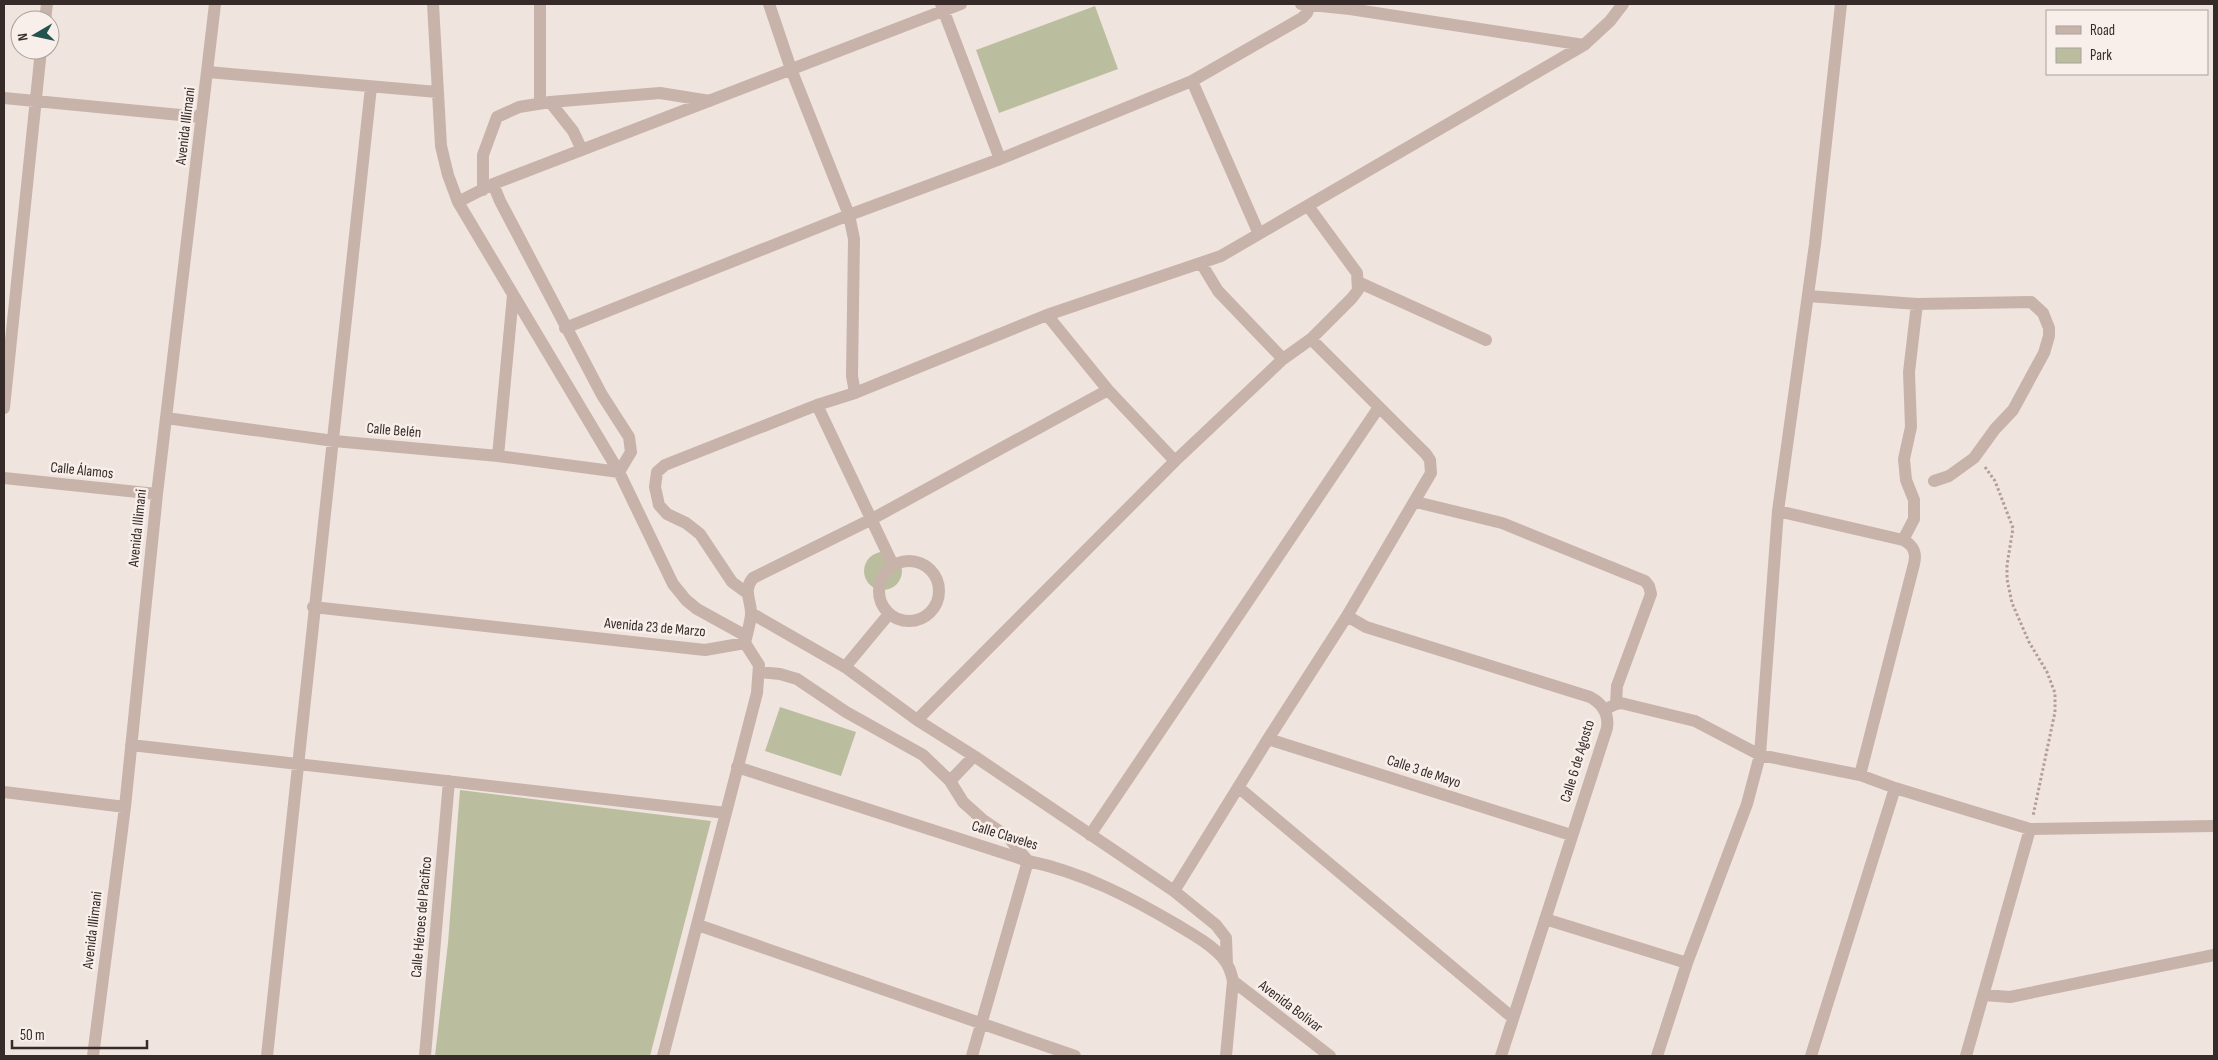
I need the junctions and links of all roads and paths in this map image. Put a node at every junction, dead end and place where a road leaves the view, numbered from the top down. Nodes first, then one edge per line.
1 (215, 4) edge
2 (433, 4) edge
3 (540, 4) edge
4 (769, 4) edge
5 (961, 4) edge
6 (1305, 4) edge
7 (1623, 4) edge
8 (1841, 4) edge
9 (1351, 6) edge
10 (943, 7) edge
11 (1584, 45) junction
12 (40, 60) edge
13 (791, 69) junction
14 (208, 72) junction
15 (1192, 81) junction
16 (371, 87) junction
17 (437, 92) junction
18 (4, 98) edge
19 (35, 100) junction
20 (710, 101) junction
21 (545, 103) junction
22 (201, 117) junction
23 (582, 150) junction
24 (1000, 159) junction
25 (488, 187) junction
26 (458, 202) junction
27 (1308, 206) junction
28 (849, 215) junction
29 (1259, 234) junction
30 (1202, 264) junction
31 (1358, 282) junction
32 (512, 295) junction
33 (1808, 296) junction
34 (1917, 304) junction
35 (1047, 315) junction
36 (566, 328) junction
37 (1311, 339) junction
38 (1486, 340) dead end
39 (1284, 359) junction
40 (1108, 390) junction
41 (855, 393) junction
42 (817, 405) junction
43 (1379, 407) junction
44 (4, 408) edge
45 (166, 418) junction
46 (334, 441) junction
47 (498, 456) junction
48 (1974, 458) junction
49 (1175, 461) junction
50 (619, 472) junction
51 (4, 478) edge
52 (1934, 481) dead end
53 (157, 494) junction
54 (1416, 502) junction
55 (1778, 511) junction
56 (872, 519) junction
57 (1902, 540) junction
58 (893, 565) junction
59 (747, 593) junction
60 (313, 607) junction
61 (751, 613) junction
62 (889, 614) junction
63 (1347, 616) junction
64 (745, 639) junction
65 (844, 666) junction
66 (760, 672) junction
67 (1610, 707) junction
68 (917, 720) junction
69 (1268, 739) junction
70 (131, 745) junction
71 (1760, 755) junction
72 (974, 756) junction
73 (296, 764) junction
74 (737, 767) junction
75 (1860, 775) junction
76 (449, 781) junction
77 (950, 782) junction
78 (1238, 787) junction
79 (1895, 788) junction
80 (4, 792) edge
81 (124, 807) junction
82 (726, 813) junction
83 (2214, 826) edge
84 (2030, 828) junction
85 (1090, 834) junction
86 (1571, 834) junction
87 (1028, 860) junction
88 (1174, 891) junction
89 (1545, 920) junction
90 (698, 926) junction
91 (2214, 955) edge
92 (1687, 962) junction
93 (1227, 964) junction
94 (1233, 982) junction
95 (1984, 995) junction
96 (1513, 1018) junction
97 (981, 1024) junction
98 (93, 1056) edge
99 (267, 1056) edge
100 (424, 1056) edge
101 (663, 1056) edge
102 (972, 1056) edge
103 (1075, 1056) edge
104 (1226, 1056) edge
105 (1330, 1056) edge
106 (1501, 1056) edge
107 (1657, 1056) edge
108 (1811, 1056) edge
109 (1966, 1056) edge

1 - 14 street, Avenida Illimani
2 - 17 street
3 - 21 street
4 - 13 street
5 - 10 street
6 - 9 street
6 - 15 street
7 - 11 street
8 - 33 street
9 - 11 street
10 - 13 street
10 - 24 street
11 - 27 street
12 - 19 street
13 - 20 street
13 - 28 street
14 - 16 street
14 - 22 street, Avenida Illimani
15 - 24 street
15 - 29 street
16 - 17 street
16 - 46 street
17 - 26 street
18 - 19 street
19 - 22 street
19 - 44 street
20 - 21 street
20 - 23 street
21 - 23 street
21 - 25 street
22 - 45 street, Avenida Illimani
23 - 25 street
24 - 28 street
25 - 26 street
25 - 36 street
26 - 32 street
27 - 29 street
27 - 31 street
28 - 36 street
28 - 41 street
29 - 30 street
30 - 35 street
30 - 39 street
31 - 37 street
31 - 38 street
32 - 47 street
32 - 50 street
33 - 34 street
33 - 55 street
34 - 48 street
34 - 57 street
35 - 40 street
35 - 41 street
36 - 50 street
37 - 39 street
37 - 43 street
39 - 49 street
40 - 49 street
40 - 56 street
41 - 42 street
42 - 56 street
42 - 59 street
43 - 54 street
43 - 85 street
45 - 46 street, Calle Belén
45 - 53 street, Avenida Illimani
46 - 47 street, Calle Belén
46 - 60 street
47 - 50 street, Calle Belén
48 - 52 street
48 - 84 path
49 - 68 street
50 - 64 street
51 - 53 street, Calle Álamos
53 - 70 street, Avenida Illimani
54 - 63 street
54 - 67 street
55 - 57 street
55 - 71 street
56 - 58 street
56 - 59 street
57 - 75 street
58 - 62 street
58 - 62 street
59 - 61 street
60 - 64 street, Avenida 23 de Marzo
60 - 73 street
61 - 64 street
61 - 65 street
62 - 65 street
63 - 67 street, Calle 6 de Agosto
63 - 69 street
64 - 66 street
65 - 68 street
66 - 74 street
66 - 77 street
67 - 71 street
67 - 86 street, Calle 6 de Agosto
68 - 72 street
69 - 78 street
69 - 86 street, Calle 3 de Mayo
70 - 73 street
70 - 81 street, Avenida Illimani
71 - 75 street
71 - 92 street
72 - 77 street
72 - 85 street
73 - 76 street
73 - 99 street
74 - 82 street
74 - 87 street, Calle Claveles
75 - 79 street
76 - 82 street
76 - 100 street, Calle Héroes del Pacifico
77 - 87 street
78 - 88 street
78 - 96 street
79 - 84 street
79 - 108 street
80 - 81 street
81 - 98 street, Avenida Illimani
82 - 90 street
83 - 84 street
84 - 95 street
85 - 88 street
86 - 89 street, Calle 6 de Agosto
87 - 93 street, Calle Claveles
87 - 97 street
88 - 93 street
89 - 92 street
89 - 96 street, Calle 6 de Agosto
90 - 97 street
90 - 101 street
91 - 95 street
92 - 107 street
93 - 94 street, Calle Claveles
94 - 104 street
94 - 105 street, Avenida Bolívar
95 - 109 street
96 - 106 street, Calle 6 de Agosto
97 - 102 street
97 - 103 street

